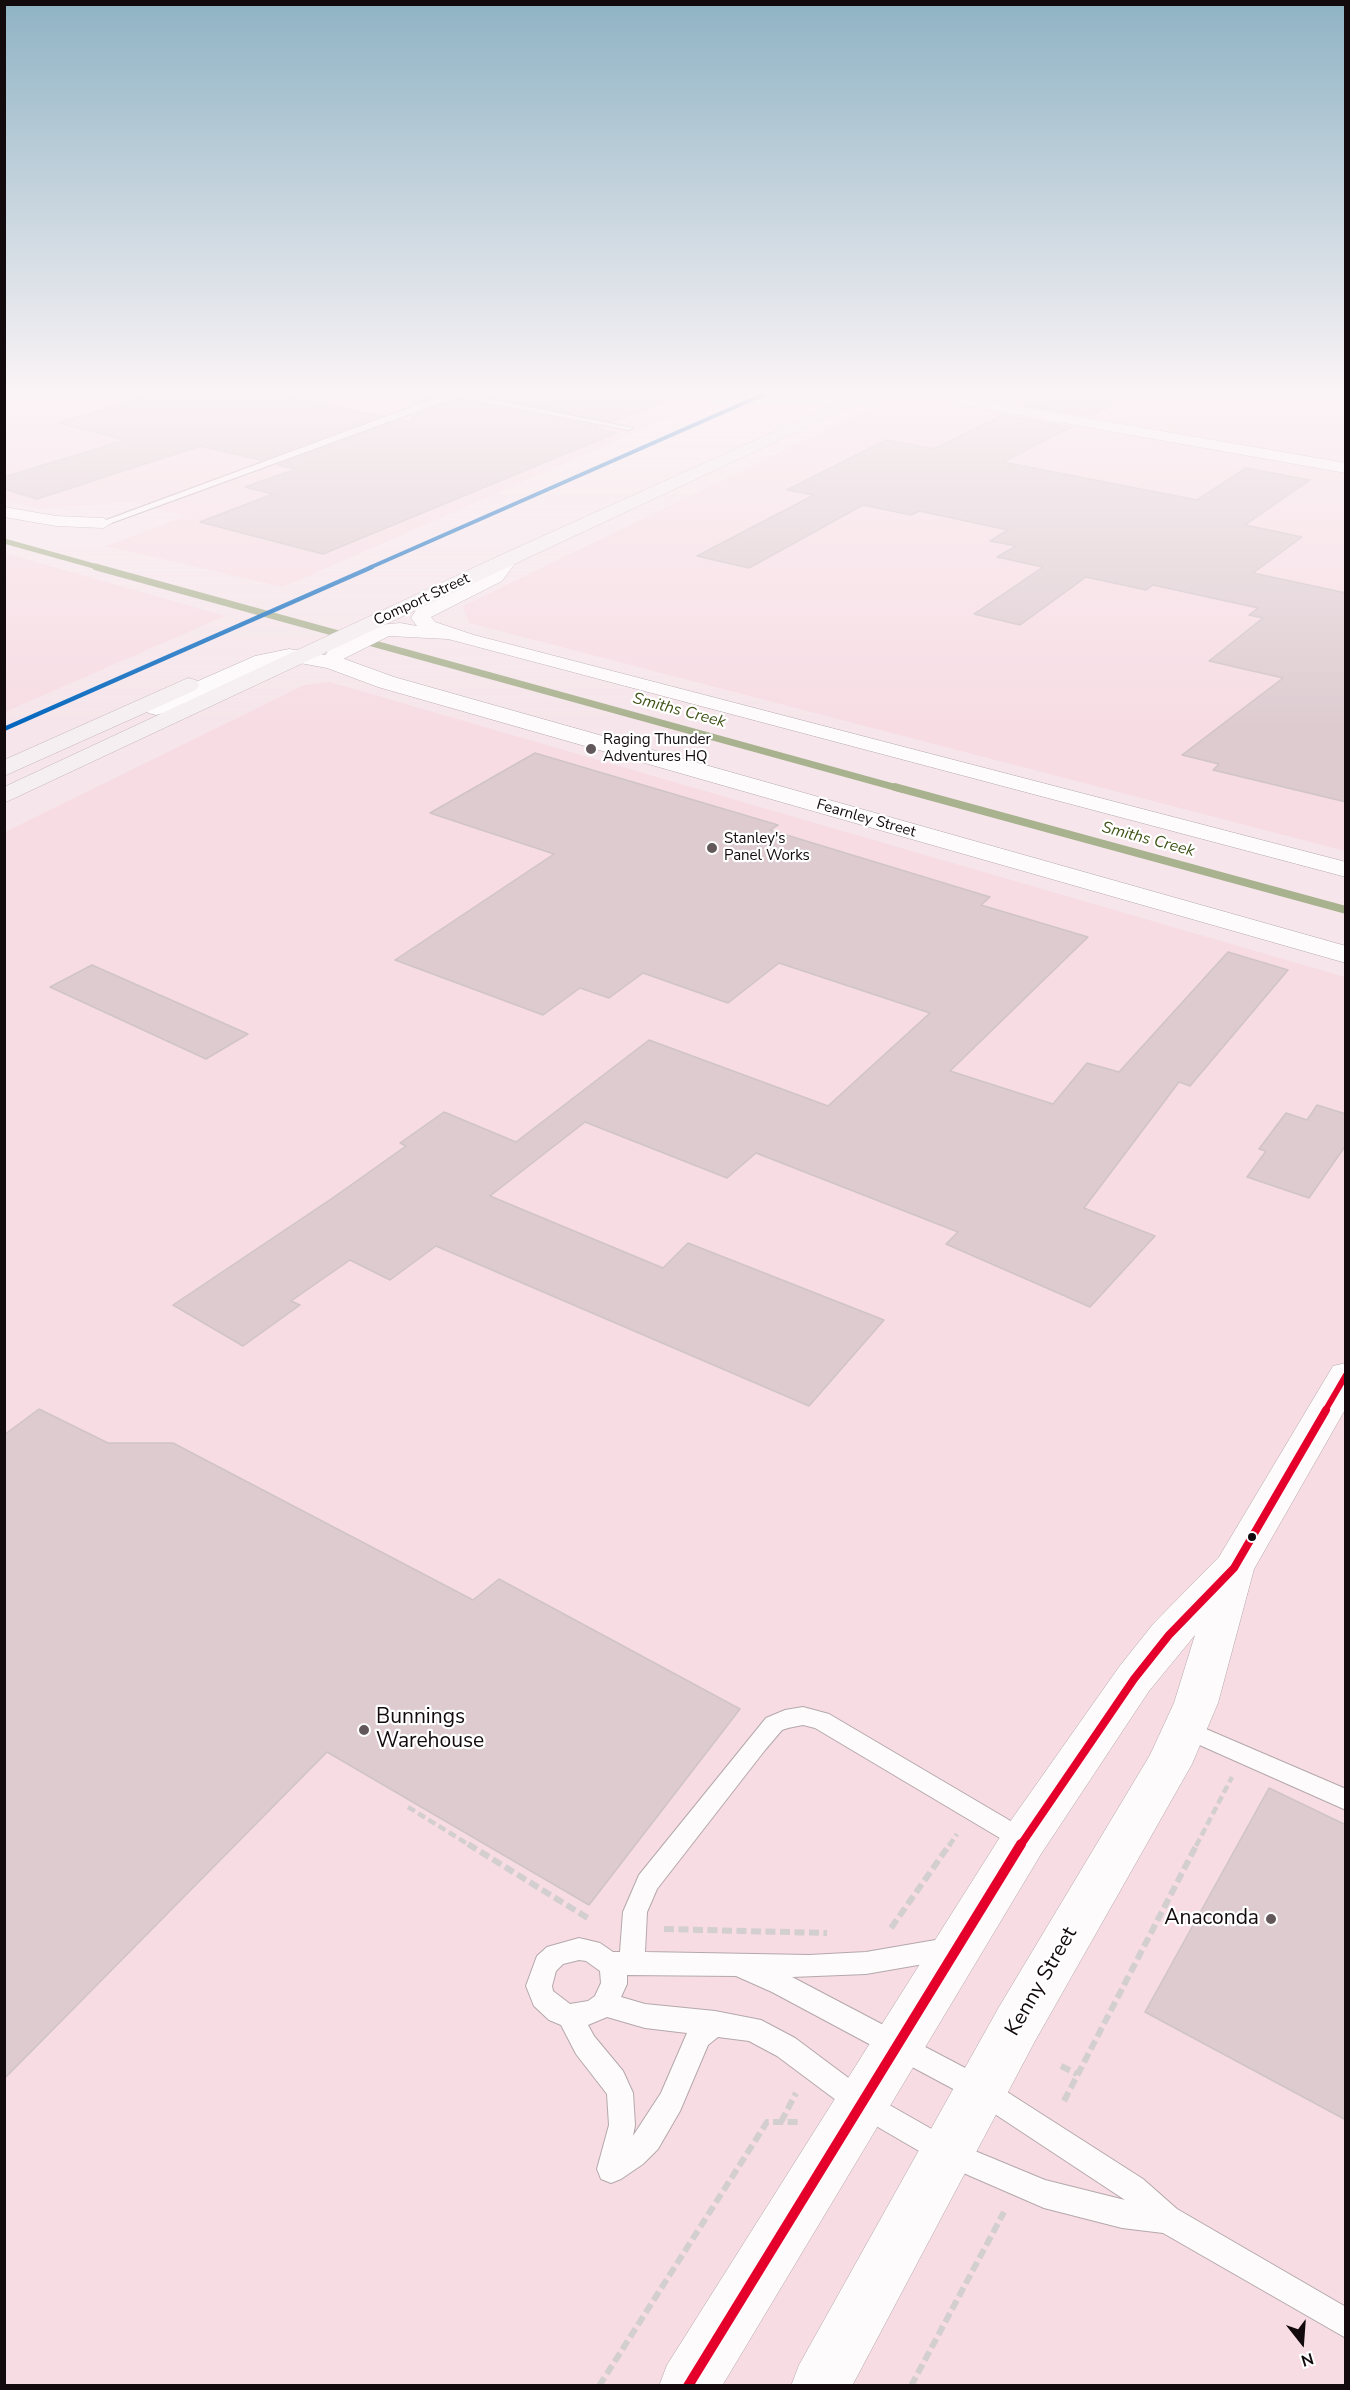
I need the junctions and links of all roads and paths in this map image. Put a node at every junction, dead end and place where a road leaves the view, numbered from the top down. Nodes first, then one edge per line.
1 (155, 504) edge
2 (629, 504) edge
3 (4, 512) edge
4 (104, 522) joint
5 (510, 558) junction
6 (373, 629) junction
7 (467, 639) junction
8 (298, 646) junction
9 (329, 653) junction
10 (259, 676) junction
11 (386, 682) junction
12 (4, 769) edge
13 (4, 796) edge
14 (1346, 870) edge
15 (1346, 956) edge
16 (1346, 1375) edge
17 (1234, 1568) junction
18 (1185, 1729) junction
19 (1244, 1753) junction
20 (1346, 1800) edge
21 (408, 1807) dead end
22 (973, 1810) junction
23 (1024, 1840) junction
24 (601, 1925) dead end
25 (660, 1929) dead end
26 (882, 1931) dead end
27 (832, 1933) dead end
28 (959, 1947) junction
29 (620, 1963) junction
30 (737, 1965) junction
31 (604, 2004) junction
32 (570, 2016) junction
33 (715, 2023) junction
34 (898, 2048) junction
35 (1061, 2066) dead end
36 (1077, 2074) junction
37 (981, 2090) junction
38 (796, 2093) dead end
39 (1064, 2101) dead end
40 (861, 2103) junction
41 (799, 2122) dead end
42 (781, 2123) junction
43 (948, 2153) junction
44 (1004, 2212) dead end
45 (1167, 2219) junction
46 (1346, 2324) edge
47 (598, 2385) edge
48 (688, 2385) edge
49 (820, 2385) edge
50 (911, 2385) edge

1 - 4 lane
2 - 5 highway, Comport Street
3 - 4 street
5 - 6 highway, Comport Street
5 - 7 street
6 - 7 street
6 - 9 highway, Comport Street
6 - 9 street
7 - 14 street
8 - 9 highway, Comport Street
8 - 10 highway, Comport Street
8 - 12 highway, Comport Street
9 - 11 street, Fearnley Street
10 - 11 street, Fearnley Street
10 - 13 highway, Comport Street
11 - 15 street, Fearnley Street
16 - 17 street, Kenny Street
17 - 18 street, Kenny Street
17 - 23 street, Kenny Street
18 - 19 lane
18 - 37 street, Kenny Street
19 - 20 lane
19 - 36 path
21 - 24 path
22 - 23 lane
22 - 26 path
22 - 29 lane
23 - 28 street, Kenny Street
25 - 27 path
28 - 30 lane
28 - 34 street, Kenny Street
29 - 30 lane
29 - 31 lane
29 - 32 lane
30 - 34 lane
31 - 32 lane
31 - 33 lane
32 - 33 lane
33 - 40 lane
34 - 37 lane
34 - 40 street, Kenny Street
35 - 36 path
36 - 39 path
37 - 43 street, Kenny Street
37 - 45 lane
38 - 42 path
40 - 43 lane
40 - 48 street, Kenny Street
41 - 42 path
42 - 47 path
43 - 45 lane
43 - 49 street, Kenny Street
44 - 50 path
45 - 46 lane

